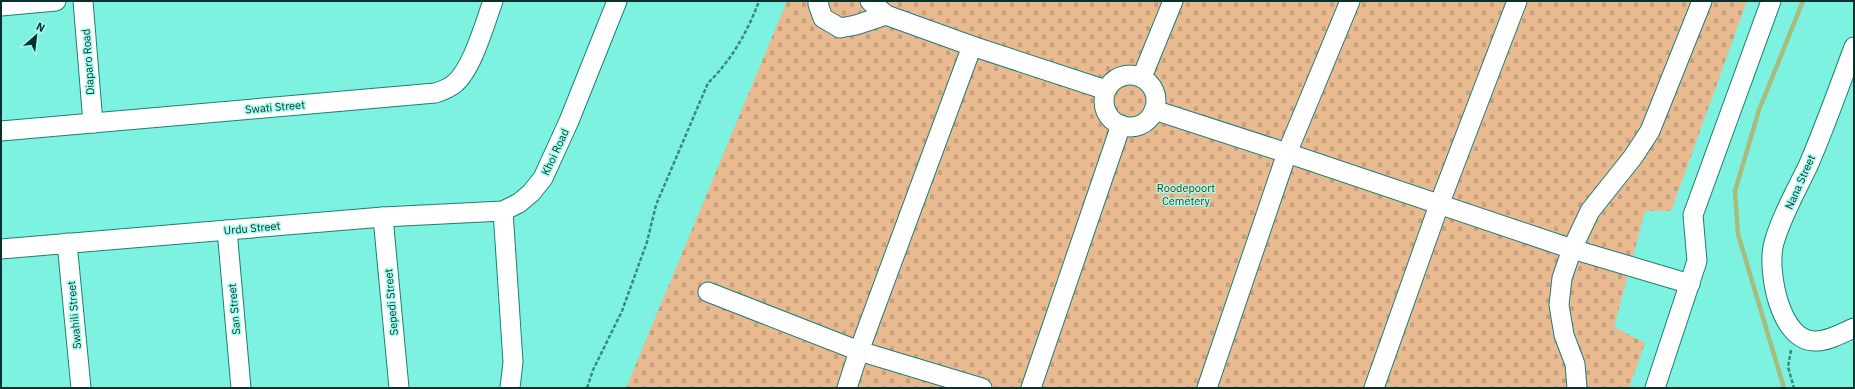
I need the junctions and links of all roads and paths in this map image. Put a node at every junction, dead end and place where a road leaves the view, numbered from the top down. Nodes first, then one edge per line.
1 (56, 1) edge
2 (83, 1) edge
3 (493, 1) edge
4 (617, 1) edge
5 (759, 1) edge
6 (819, 1) edge
7 (870, 1) edge
8 (1173, 1) edge
9 (1350, 1) edge
10 (1517, 1) edge
11 (1702, 1) edge
12 (1771, 1) edge
13 (1, 6) edge
14 (886, 15) junction
15 (972, 46) junction
16 (1854, 47) edge
17 (1142, 78) junction
18 (1106, 90) junction
19 (1154, 110) junction
20 (93, 123) junction
21 (1121, 125) junction
22 (1, 131) edge
23 (1288, 153) junction
24 (1439, 205) junction
25 (503, 211) junction
26 (383, 217) junction
27 (227, 230) junction
28 (67, 243) junction
29 (1, 249) edge
30 (1572, 249) junction
31 (1690, 284) junction
32 (708, 292) dead end
33 (1791, 328) junction
34 (1854, 328) edge
35 (859, 351) junction
36 (81, 388) edge
37 (241, 388) edge
38 (399, 388) edge
39 (510, 388) edge
40 (587, 388) edge
41 (847, 388) edge
42 (982, 388) edge
43 (1032, 388) edge
44 (1207, 388) edge
45 (1374, 388) edge
46 (1577, 388) edge
47 (1655, 388) edge
48 (1794, 388) edge

1 - 13 street
2 - 20 street, Diaparo Road
3 - 20 street, Swati Street
4 - 25 street, Khoi Road
5 - 40 path
6 - 14 street
7 - 14 street
8 - 17 street
9 - 23 street
10 - 24 street
11 - 30 street
12 - 31 street
14 - 15 street
15 - 18 street
15 - 35 street
16 - 33 street, Nana Street
17 - 18 street
17 - 19 street
18 - 21 street
19 - 21 street
19 - 23 street
20 - 22 street, Swati Street
21 - 43 street
23 - 24 street
23 - 44 street
24 - 30 street
24 - 45 street
25 - 26 street, Urdu Street
25 - 39 street
26 - 27 street, Urdu Street
26 - 38 street, Sepedi Street
27 - 28 street, Urdu Street
27 - 37 street, San Street
28 - 29 street, Urdu Street
28 - 36 street, Swahili Street
30 - 31 street
30 - 46 street
31 - 47 street
32 - 35 street
33 - 34 street
33 - 48 path
35 - 41 street
35 - 42 street

